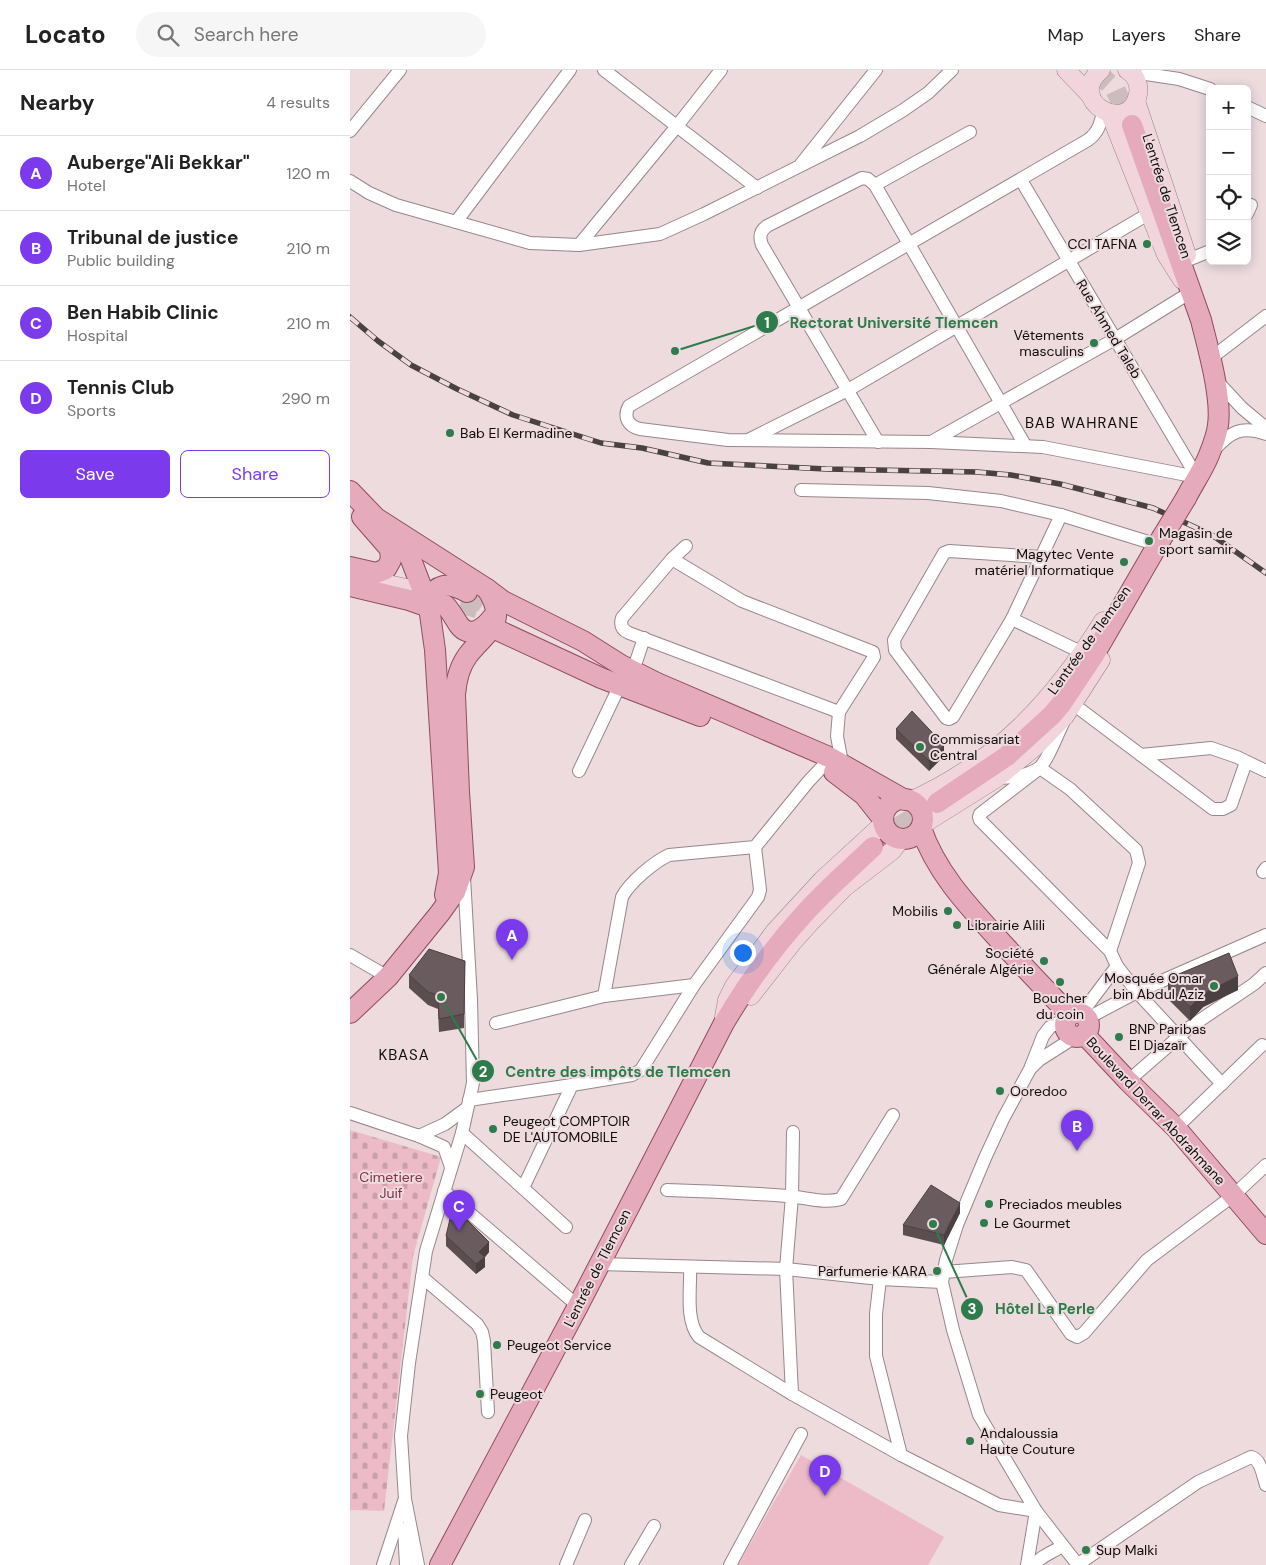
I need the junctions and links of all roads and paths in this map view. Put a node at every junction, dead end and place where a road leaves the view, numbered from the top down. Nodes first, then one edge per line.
1 (400, 70) edge
2 (570, 70) edge
3 (604, 70) edge
4 (721, 70) edge
5 (952, 70) edge
6 (1066, 70) edge
7 (1101, 70) edge
8 (1128, 70) edge
9 (869, 72) edge
10 (1142, 83) edge
11 (1206, 88) edge
12 (1091, 96) junction
13 (1251, 109) edge
14 (1107, 113) junction
15 (1266, 116) edge
16 (1132, 125) tunnel mouth
17 (677, 126) junction
18 (350, 131) edge
19 (970, 132) dead end
20 (798, 168) junction
21 (1021, 180) junction
22 (350, 181) edge
23 (875, 185) junction
24 (757, 188) junction
25 (1150, 213) junction
26 (456, 222) junction
27 (579, 245) junction
28 (909, 245) junction
29 (1206, 253) edge
30 (1068, 260) junction
31 (1188, 260) junction
32 (1191, 292) junction
33 (799, 308) junction
34 (1266, 316) edge
35 (957, 327) junction
36 (1115, 339) junction
37 (1212, 368) junction
38 (848, 390) junction
39 (1001, 403) junction
40 (1266, 428) edge
41 (1266, 434) edge
42 (748, 440) junction
43 (878, 442) junction
44 (931, 442) junction
45 (1025, 445) junction
46 (1209, 456) junction
47 (1197, 477) junction
48 (802, 490) dead end
49 (350, 491) edge
50 (350, 505) edge
51 (1061, 515) junction
52 (395, 531) junction
53 (1159, 542) junction
54 (686, 546) dead end
55 (1041, 557) junction
56 (672, 559) junction
57 (1145, 565) junction
58 (350, 567) edge
59 (350, 576) edge
60 (350, 586) edge
61 (411, 589) dead end
62 (487, 589) junction
63 (467, 592) tunnel mouth
64 (437, 606) junction
65 (497, 619) junction
66 (1012, 619) junction
67 (644, 638) junction
68 (1083, 653) junction
69 (624, 676) junction
70 (1069, 710) junction
71 (839, 712) junction
72 (1140, 755) junction
73 (827, 760) junction
74 (1246, 762) junction
75 (1040, 768) junction
76 (579, 771) dead end
77 (1266, 771) edge
78 (997, 778) junction
79 (908, 800) junction
80 (937, 803) tunnel mouth
81 (883, 821) junction
82 (912, 833) junction
83 (756, 847) junction
84 (873, 847) tunnel mouth
85 (464, 867) junction
86 (440, 914) junction
87 (1266, 935) edge
88 (1110, 950) junction
89 (350, 955) edge
90 (1117, 966) junction
91 (1266, 973) edge
92 (388, 977) junction
93 (694, 985) junction
94 (1137, 992) junction
95 (604, 996) junction
96 (350, 1013) edge
97 (496, 1023) dead end
98 (724, 1023) junction
99 (1077, 1023) junction
100 (1179, 1037) junction
101 (1262, 1045) dead end
102 (1030, 1069) junction
103 (1128, 1081) junction
104 (1222, 1084) junction
105 (572, 1085) junction
106 (468, 1104) junction
107 (350, 1113) edge
108 (893, 1115) dead end
109 (1176, 1128) junction
110 (793, 1132) dead end
111 (462, 1133) junction
112 (419, 1136) junction
113 (1266, 1165) edge
114 (451, 1167) junction
115 (523, 1188) junction
116 (667, 1190) dead end
117 (444, 1191) junction
118 (1234, 1195) junction
119 (792, 1196) junction
120 (566, 1227) dead end
121 (1266, 1234) edge
122 (599, 1264) junction
123 (690, 1268) junction
124 (786, 1269) junction
125 (422, 1277) junction
126 (943, 1277) junction
127 (880, 1279) junction
128 (578, 1306) junction
129 (792, 1394) junction
130 (488, 1412) dead end
131 (801, 1434) dead end
132 (901, 1455) junction
133 (1266, 1485) edge
134 (405, 1499) junction
135 (1036, 1511) junction
136 (584, 1520) dead end
137 (654, 1526) dead end
138 (404, 1542) junction
139 (391, 1543) junction
140 (1062, 1546) junction
141 (383, 1565) edge
142 (406, 1565) edge
143 (418, 1565) edge
144 (440, 1565) edge
145 (566, 1565) edge
146 (631, 1565) edge
147 (730, 1565) edge
148 (1027, 1565) edge
149 (1036, 1565) edge
150 (1078, 1565) edge

1 - 18 street
2 - 26 street
3 - 17 street
4 - 17 street
5 - 20 street
6 - 12 main road
7 - 12 main road
8 - 10 main road, L'entrée de Tlemcen
9 - 20 street
10 - 11 street
10 - 14 main road
10 - 31 main road, L'entrée de Tlemcen
12 - 14 main road, L'entrée de Tlemcen
13 - 15 street
14 - 21 street
14 - 25 main road, L'entrée de Tlemcen
16 - 32 main road, L'entrée de Tlemcen
17 - 24 street
17 - 27 street
19 - 23 street
20 - 24 street
21 - 28 street
21 - 30 street, Rue Ahmed Taleb
22 - 26 street
23 - 28 street
23 - 33 street
24 - 27 street
25 - 30 street
25 - 32 main road, L'entrée de Tlemcen
26 - 27 street
28 - 33 street
28 - 35 street
29 - 31 street
30 - 35 street
30 - 36 street, Rue Ahmed Taleb
31 - 32 main road, L'entrée de Tlemcen
32 - 36 street
32 - 37 main road, L'entrée de Tlemcen
33 - 38 street
33 - 42 street
34 - 37 street
35 - 38 street
35 - 39 street
36 - 39 street
36 - 47 street, Rue Ahmed Taleb
37 - 40 street
37 - 46 main road, L'entrée de Tlemcen
38 - 42 street
38 - 43 street
39 - 44 street
39 - 45 street
41 - 46 street
42 - 43 street
43 - 44 street
44 - 45 street
45 - 47 street
46 - 47 main road, L'entrée de Tlemcen
47 - 53 main road, L'entrée de Tlemcen, bridge
48 - 51 street
49 - 52 main road
50 - 58 main road
51 - 53 street
51 - 55 street
52 - 62 main road
52 - 64 main road
53 - 57 main road, L'entrée de Tlemcen
54 - 56 street
55 - 66 street
55 - 66 street
56 - 67 street
56 - 71 street
57 - 68 main road, L'entrée de Tlemcen
57 - 70 main road, L'entrée de Tlemcen
57 - 80 main road
59 - 61 main road
60 - 64 main road
62 - 65 main road
62 - 69 main road
63 - 64 main road
64 - 65 main road
64 - 86 main road
65 - 69 main road
65 - 85 main road
66 - 68 street
67 - 69 street
67 - 71 street
68 - 79 main road, L'entrée de Tlemcen
69 - 73 main road
69 - 76 street
70 - 72 street
70 - 75 street
70 - 78 main road, L'entrée de Tlemcen
71 - 73 street
72 - 74 street
72 - 74 street
73 - 79 main road
73 - 81 main road
73 - 83 street
74 - 77 street
75 - 78 street
75 - 88 street
75 - 88 street
78 - 82 main road, L'entrée de Tlemcen
79 - 81 main road
79 - 82 main road
81 - 82 main road
81 - 98 main road, L'entrée de Tlemcen
82 - 98 main road, L'entrée de Tlemcen
82 - 99 main road, Boulevard Derrar Abdrahmane
83 - 93 street
83 - 95 street
84 - 98 main road, L'entrée de Tlemcen
85 - 86 main road
85 - 106 street
86 - 92 main road
87 - 94 street
88 - 90 street
89 - 92 street
90 - 94 street
90 - 99 street
91 - 100 street
92 - 96 main road
93 - 95 street
93 - 105 street
94 - 99 street
94 - 100 street
95 - 97 street
98 - 122 main road, L'entrée de Tlemcen
99 - 102 street
99 - 102 street
99 - 103 main road, Boulevard Derrar Abdrahmane
100 - 103 street
100 - 104 street
101 - 104 street
102 - 126 street
103 - 109 main road, Boulevard Derrar Abdrahmane
104 - 109 street
105 - 106 street
105 - 115 street
106 - 111 street
106 - 112 street
107 - 112 street
108 - 119 street
109 - 118 main road, Boulevard Derrar Abdrahmane
110 - 119 street
111 - 114 street
111 - 115 street
112 - 114 street
113 - 118 street
114 - 117 street
115 - 120 street
116 - 119 street
117 - 125 street
117 - 128 street
118 - 121 main road, Boulevard Derrar Abdrahmane
118 - 126 street
119 - 124 street
122 - 123 street
122 - 128 main road, L'entrée de Tlemcen
123 - 124 street
123 - 129 street
124 - 127 street
124 - 129 street
125 - 130 street
125 - 134 street
126 - 127 street
126 - 135 street
127 - 132 street
128 - 144 main road, L'entrée de Tlemcen
129 - 132 street
131 - 147 street
132 - 135 street
133 - 150 street
134 - 138 street
134 - 139 street
134 - 143 street
135 - 140 street
135 - 148 street
136 - 145 street
137 - 146 street
138 - 139 street
138 - 142 street
139 - 141 street
140 - 149 street
140 - 150 street

